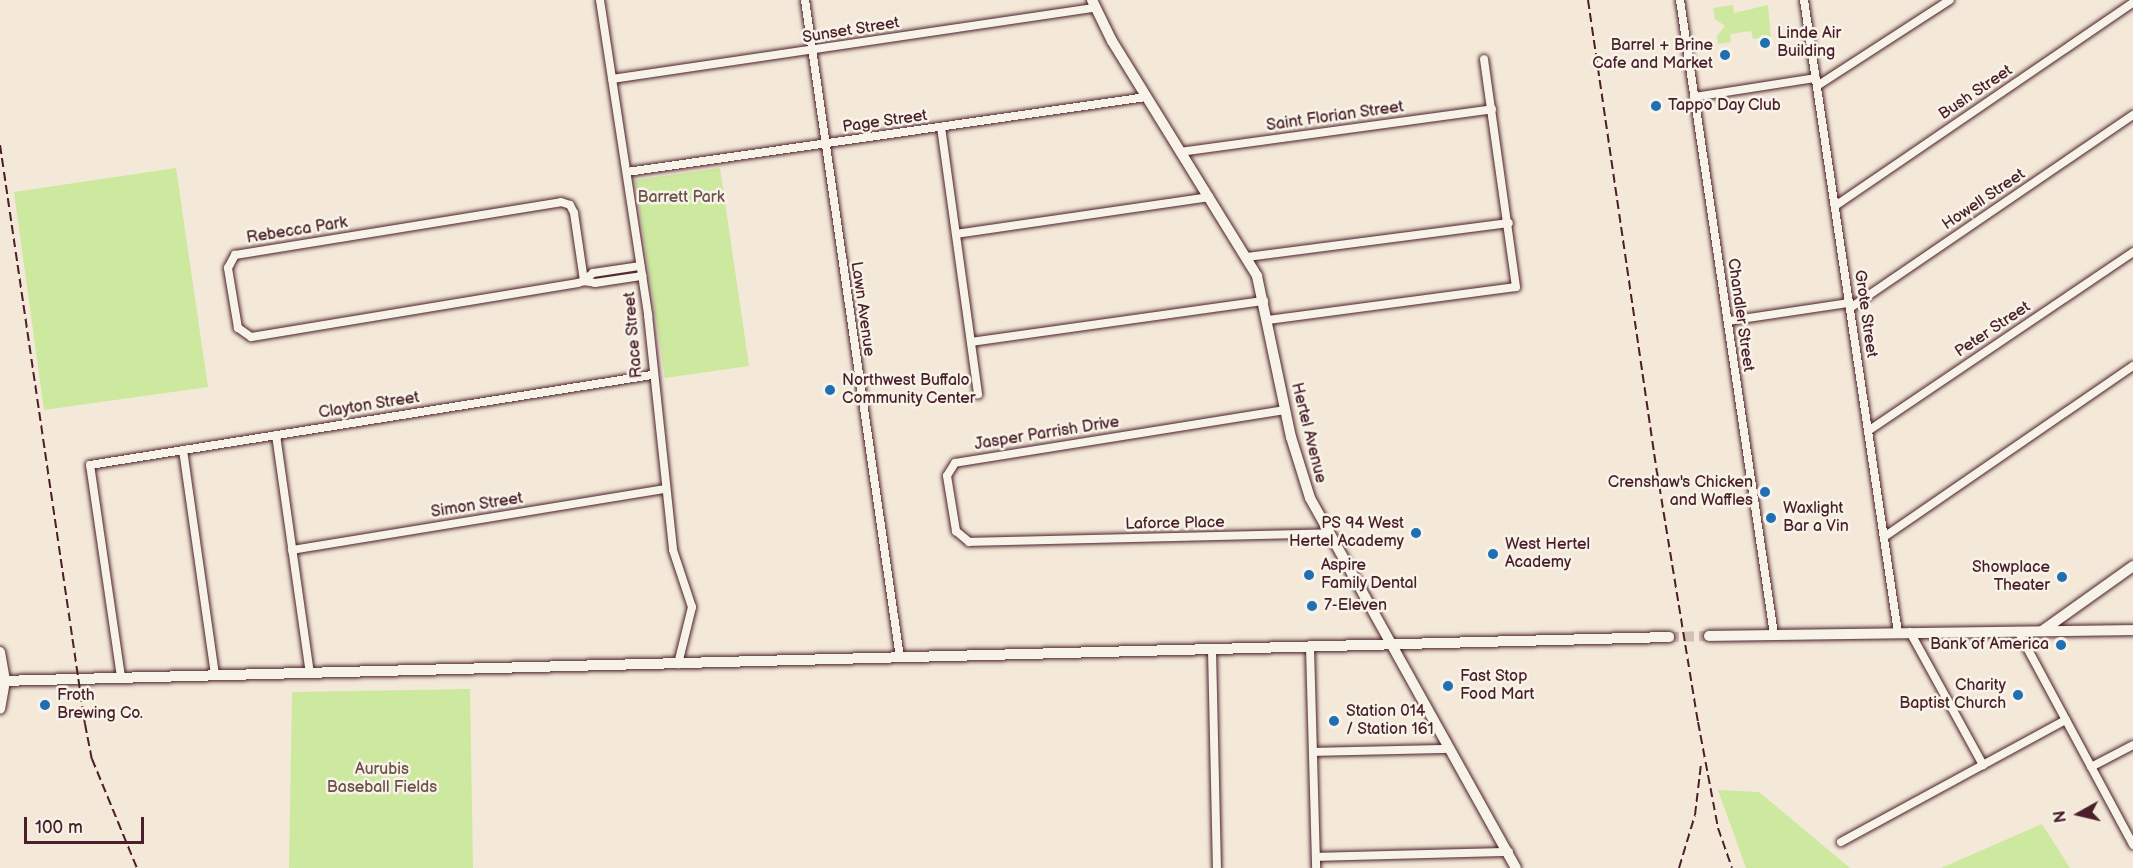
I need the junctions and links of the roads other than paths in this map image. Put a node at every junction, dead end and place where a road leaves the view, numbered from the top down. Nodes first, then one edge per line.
1 (600, 0) edge
2 (805, 0) edge
3 (1680, 0) edge
4 (1804, 0) edge
5 (1950, 0) edge
6 (2133, 3) edge
7 (1093, 4) edge
8 (812, 51) junction
9 (1484, 59) dead end
10 (612, 79) junction
11 (1816, 82) junction
12 (1146, 97) junction
13 (1694, 97) junction
14 (1492, 109) junction
15 (2133, 115) edge
16 (941, 127) junction
17 (825, 144) junction
18 (1180, 152) junction
19 (627, 172) junction
20 (1209, 197) junction
21 (1835, 206) junction
22 (1509, 223) junction
23 (956, 234) junction
24 (2133, 252) edge
25 (1247, 257) junction
26 (640, 266) junction
27 (642, 276) junction
28 (584, 280) junction
29 (1264, 301) junction
30 (1850, 305) junction
31 (1268, 320) junction
32 (1728, 321) junction
33 (971, 342) junction
34 (2133, 366) edge
35 (652, 375) junction
36 (978, 394) dead end
37 (1285, 410) junction
38 (1868, 431) junction
39 (276, 435) junction
40 (183, 450) junction
41 (666, 489) junction
42 (1328, 533) junction
43 (1884, 537) junction
44 (1022, 541) joint
45 (292, 550) junction
46 (2133, 566) edge
47 (2133, 630) edge
48 (2018, 631) junction
49 (2042, 632) junction
50 (1904, 633) junction
51 (1774, 634) junction
52 (1709, 636) tunnel mouth
53 (1669, 637) tunnel mouth
54 (1389, 644) junction
55 (1310, 648) junction
56 (1212, 650) junction
57 (0, 652) edge
58 (900, 658) junction
59 (678, 664) junction
60 (310, 673) junction
61 (215, 675) junction
62 (121, 677) junction
63 (2, 681) edge
64 (0, 709) edge
65 (2066, 720) junction
66 (2133, 745) edge
67 (1449, 749) junction
68 (1313, 752) junction
69 (1983, 765) junction
70 (2091, 767) junction
71 (1841, 842) dead end
72 (2133, 845) edge
73 (1509, 852) junction
74 (1316, 857) junction
75 (1217, 868) edge
76 (1316, 868) edge
77 (1516, 868) edge

1 - 10 street, Race Street
2 - 8 street, Lawn Avenue
3 - 13 street, Chandler Street
4 - 11 street, Grote Street
5 - 11 street
6 - 21 street, Bush Street
7 - 8 street, Sunset Street
7 - 12 main road, Hertel Avenue
8 - 10 street, Sunset Street
8 - 17 street, Lawn Avenue
9 - 14 street
10 - 19 street, Race Street
11 - 13 street
11 - 21 street, Grote Street
12 - 16 street, Page Street
12 - 18 main road, Hertel Avenue
13 - 32 street, Chandler Street
14 - 18 street, Saint Florian Street
14 - 22 street
15 - 30 street, Howell Street
16 - 17 street, Page Street
16 - 23 street
17 - 19 street, Page Street
17 - 58 street, Lawn Avenue
18 - 20 main road, Hertel Avenue
19 - 26 street, Race Street
20 - 23 street
20 - 25 main road, Hertel Avenue
21 - 30 street, Grote Street
22 - 25 street
22 - 31 street
23 - 33 street
24 - 38 street, Peter Street
25 - 29 main road, Hertel Avenue
26 - 27 street, Race Street
26 - 28 street, Rebecca Park
27 - 28 street, Rebecca Park
27 - 35 street, Race Street
28 - 28 street, Rebecca Park
29 - 31 main road, Hertel Avenue
29 - 33 street
30 - 32 street, Howell Street
30 - 38 street, Grote Street
31 - 37 main road, Hertel Avenue
32 - 51 street, Chandler Street
33 - 36 street
34 - 43 street
35 - 39 street, Clayton Street
35 - 41 street, Race Street
37 - 42 main road, Hertel Avenue
37 - 44 street, Jasper Parrish Drive
38 - 43 street, Grote Street
39 - 40 street, Clayton Street
39 - 45 street
40 - 61 street
40 - 62 street, Clayton Street
41 - 45 street, Simon Street
41 - 59 street, Race Street
42 - 44 street, Laforce Place
42 - 54 main road, Hertel Avenue
43 - 50 street, Grote Street
45 - 60 street
46 - 49 main road
47 - 49 main road
48 - 49 main road
48 - 50 main road
48 - 65 street
50 - 51 main road
50 - 69 street
51 - 52 main road
53 - 54 main road
54 - 55 main road
54 - 67 main road, Hertel Avenue
55 - 56 main road
55 - 68 street
56 - 58 main road
56 - 75 street
57 - 63 main road
58 - 59 main road
59 - 60 main road
60 - 61 main road
61 - 62 main road
62 - 63 main road
63 - 64 main road
65 - 69 street
65 - 70 street
66 - 70 street
67 - 68 street
67 - 73 main road, Hertel Avenue
68 - 74 street
69 - 71 street
70 - 72 street
73 - 74 street
73 - 77 main road, Hertel Avenue
74 - 76 street

